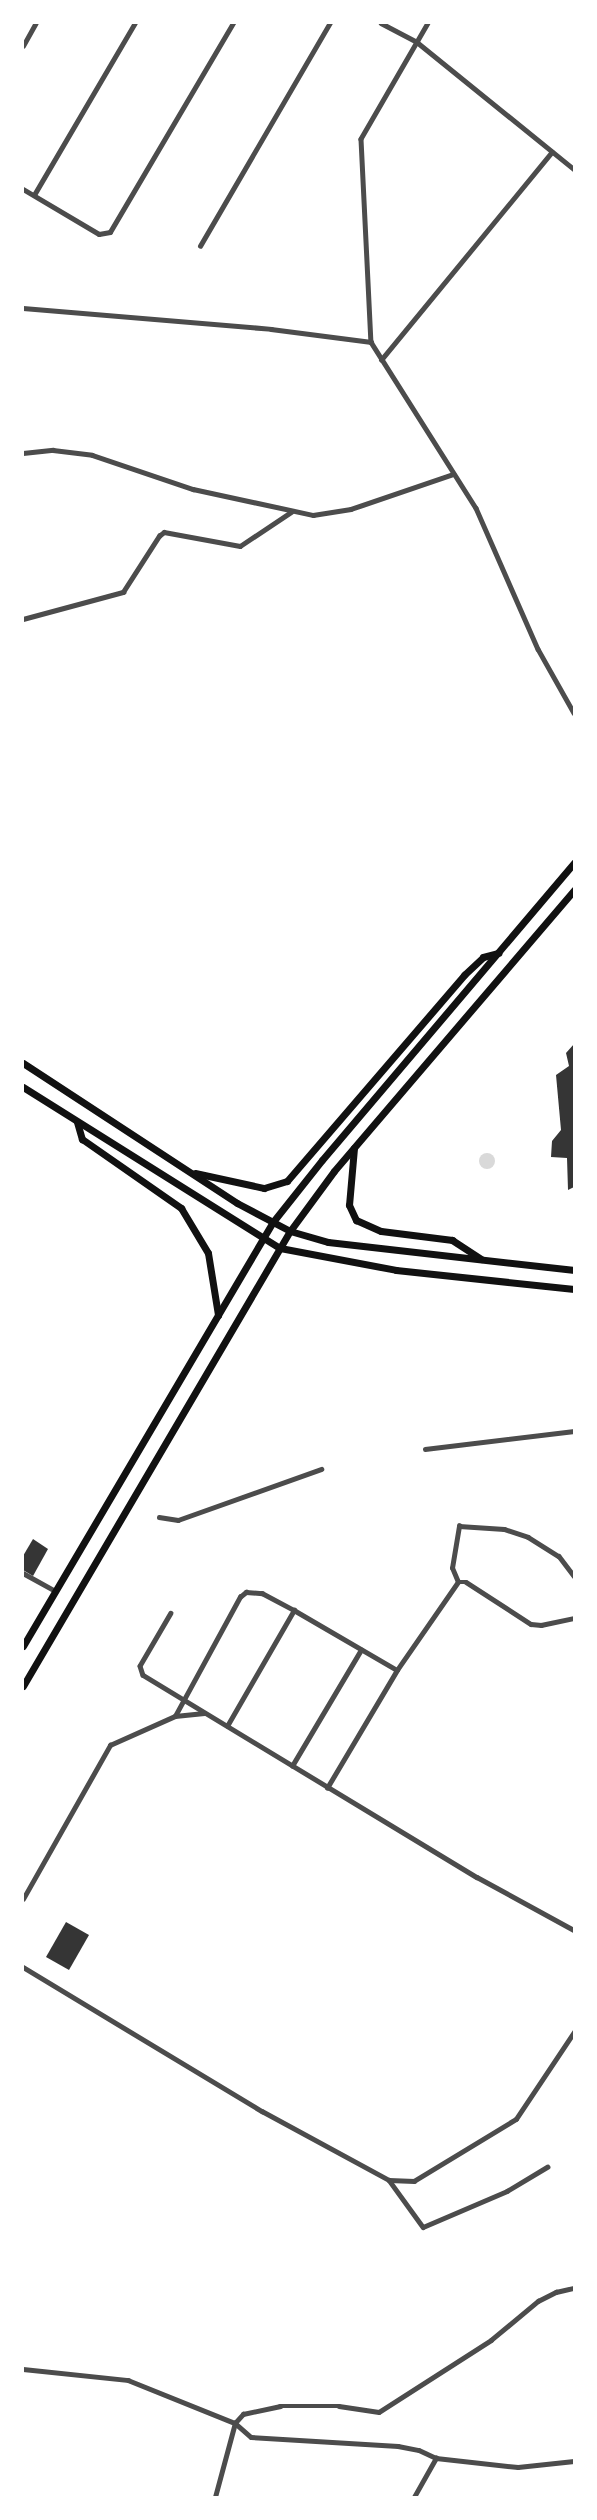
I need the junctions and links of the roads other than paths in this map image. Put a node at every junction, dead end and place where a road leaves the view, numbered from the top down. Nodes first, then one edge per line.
1 (36, 23) edge
2 (135, 23) edge
3 (233, 23) edge
4 (330, 23) edge
5 (381, 23) edge
6 (428, 23) edge
7 (417, 42) junction
8 (23, 46) edge
9 (552, 152) junction
10 (574, 169) edge
11 (23, 189) edge
12 (34, 195) junction
13 (200, 246) dead end
14 (23, 308) edge
15 (371, 342) junction
16 (381, 360) junction
17 (23, 453) edge
18 (453, 474) junction
19 (291, 512) junction
20 (23, 619) edge
21 (574, 713) edge
22 (574, 863) edge
23 (574, 890) edge
24 (498, 953) junction
25 (23, 1063) edge
26 (23, 1087) edge
27 (77, 1122) junction
28 (355, 1146) junction
29 (191, 1172) junction
30 (272, 1223) junction
31 (290, 1231) junction
32 (262, 1240) junction
33 (280, 1248) junction
34 (481, 1260) junction
35 (574, 1270) edge
36 (574, 1289) edge
37 (218, 1315) junction
38 (574, 1431) edge
39 (425, 1450) dead end
40 (321, 1469) dead end
41 (159, 1517) dead end
42 (23, 1573) edge
43 (574, 1576) edge
44 (458, 1582) junction
45 (55, 1591) junction
46 (294, 1610) junction
47 (171, 1613) dead end
48 (574, 1618) edge
49 (23, 1646) edge
50 (361, 1650) junction
51 (397, 1670) junction
52 (23, 1686) edge
53 (183, 1698) junction
54 (205, 1713) junction
55 (175, 1716) junction
56 (227, 1727) junction
57 (292, 1766) junction
58 (327, 1788) junction
59 (23, 1899) edge
60 (574, 1930) edge
61 (23, 1967) edge
62 (574, 2032) edge
63 (547, 2167) dead end
64 (389, 2180) junction
65 (574, 2288) edge
66 (23, 2369) edge
67 (235, 2423) junction
68 (436, 2458) junction
69 (574, 2461) edge
70 (215, 2497) edge
71 (414, 2497) edge

1 - 8 street
2 - 12 street
3 - 12 street
4 - 13 street
5 - 7 street
6 - 7 street
7 - 9 street
7 - 15 street
9 - 10 street
9 - 16 street
11 - 12 street
14 - 15 street
15 - 16 street
16 - 18 street
17 - 19 street
18 - 19 street
18 - 21 street
19 - 20 street
22 - 24 main road
23 - 28 main road
24 - 29 main road
24 - 30 main road
25 - 29 main road
26 - 27 main road
27 - 32 main road
27 - 37 main road
28 - 31 main road
28 - 34 main road
29 - 30 main road
30 - 31 main road
30 - 32 main road
31 - 33 main road
31 - 34 main road
32 - 33 main road
32 - 37 main road
33 - 36 main road
33 - 52 main road
34 - 35 main road
37 - 45 main road
38 - 39 street
40 - 41 street
42 - 45 street
43 - 44 street
44 - 48 street
44 - 51 street
45 - 49 main road
46 - 50 street
46 - 53 street
46 - 56 street
47 - 53 street
50 - 51 street
50 - 57 street
51 - 58 street
53 - 54 street
53 - 55 street
54 - 55 street
54 - 56 street
55 - 59 street
56 - 57 street
57 - 58 street
58 - 60 street
61 - 64 street
62 - 64 street
63 - 64 street
65 - 67 street
66 - 67 street
67 - 68 street
67 - 70 street
68 - 69 street
68 - 71 street

